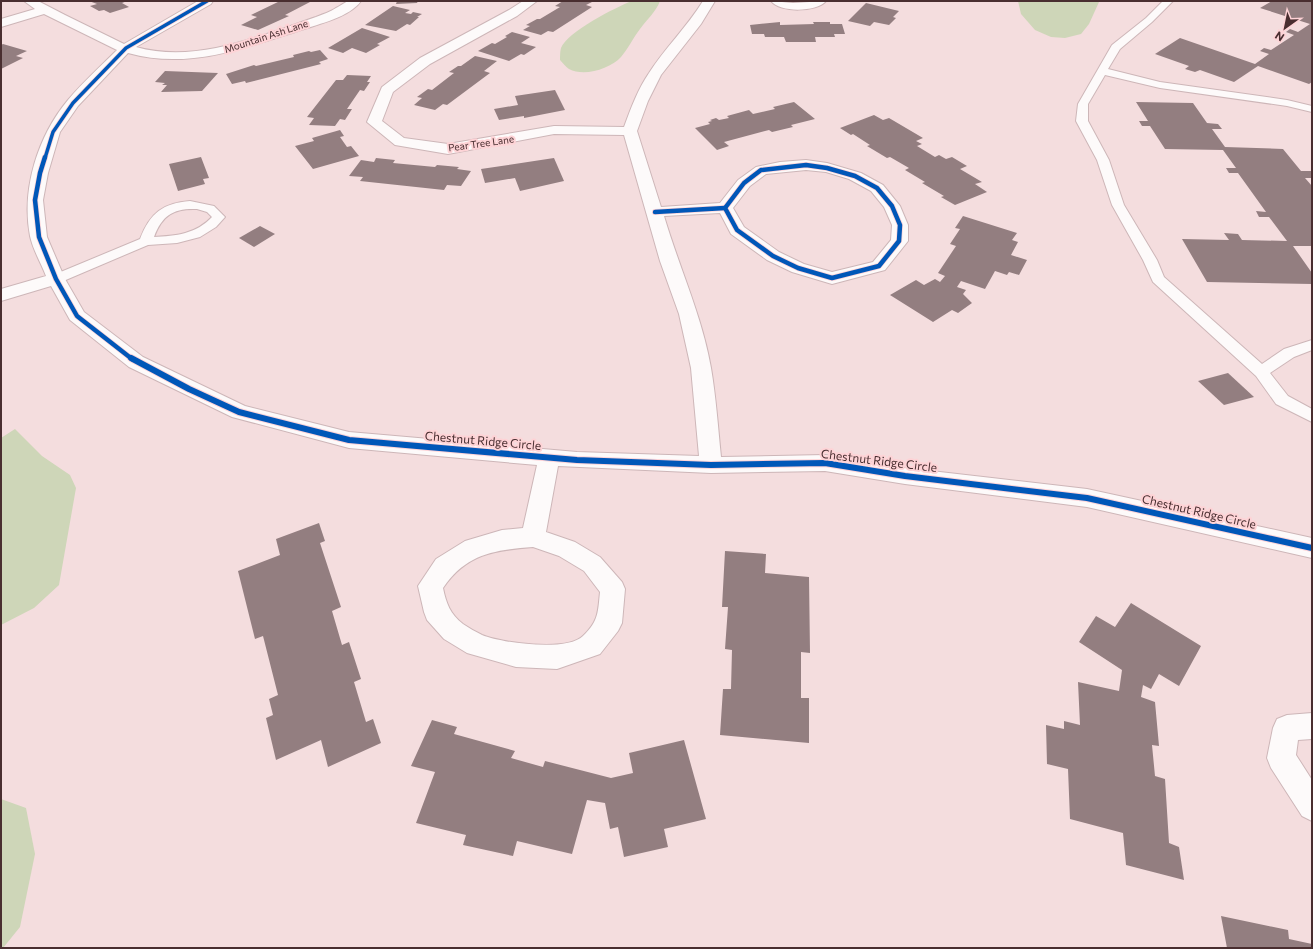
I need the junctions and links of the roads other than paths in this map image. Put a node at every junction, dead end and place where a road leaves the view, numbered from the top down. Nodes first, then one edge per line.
1 (30, 1) edge
2 (207, 1) edge
3 (355, 1) edge
4 (531, 1) edge
5 (709, 1) edge
6 (777, 1) edge
7 (820, 1) edge
8 (1168, 1) edge
9 (45, 10) junction
10 (1, 23) edge
11 (126, 48) junction
12 (1102, 71) junction
13 (1312, 109) edge
14 (630, 131) junction
15 (725, 208) junction
16 (656, 212) junction
17 (146, 241) junction
18 (56, 279) junction
19 (1, 295) edge
20 (1312, 345) edge
21 (1261, 372) junction
22 (1312, 416) edge
23 (549, 457) junction
24 (711, 465) junction
25 (533, 537) junction
26 (1312, 548) edge
27 (1312, 726) edge
28 (1312, 806) edge

1 - 9 street, Mountain Ash Lane
2 - 11 street, Chestnut Ridge Circle
3 - 11 street, Mountain Ash Lane
4 - 14 street, Pear Tree Lane
5 - 14 street
6 - 7 street
8 - 12 lane
9 - 10 street
9 - 11 street, Mountain Ash Lane
11 - 18 street, Chestnut Ridge Circle
12 - 13 lane
12 - 21 lane
14 - 16 street
15 - 15 street
15 - 16 street
16 - 24 street
17 - 17 lane
17 - 18 lane
18 - 19 street
18 - 23 street, Chestnut Ridge Circle
20 - 21 lane
21 - 22 lane
23 - 24 street, Chestnut Ridge Circle
23 - 25 street
24 - 26 street, Chestnut Ridge Circle
25 - 25 street
27 - 28 street

